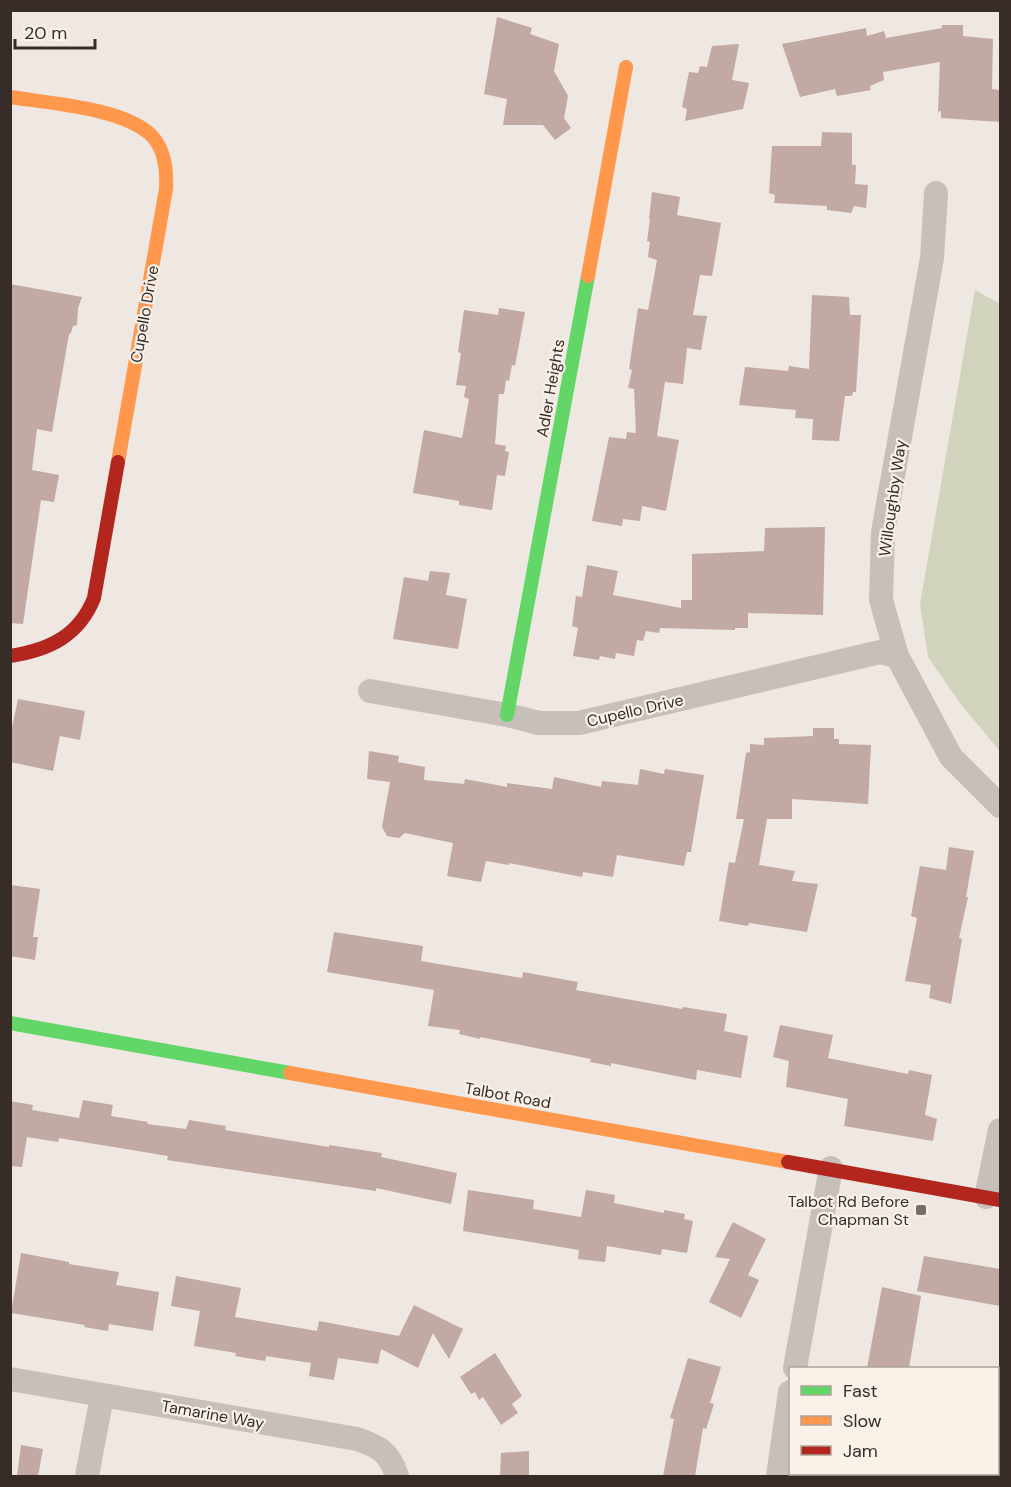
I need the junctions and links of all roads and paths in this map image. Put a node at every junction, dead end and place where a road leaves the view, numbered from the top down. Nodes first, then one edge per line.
1 (626, 67) dead end
2 (10, 97) edge
3 (936, 193) dead end
4 (10, 656) edge
5 (897, 656) junction
6 (370, 691) dead end
7 (507, 715) junction
8 (1000, 806) edge
9 (10, 1023) edge
10 (1000, 1130) edge
11 (831, 1168) junction
12 (994, 1198) edge
13 (795, 1367) edge
14 (10, 1379) edge
15 (102, 1396) junction
16 (789, 1399) edge
17 (87, 1476) edge
18 (397, 1476) edge
19 (778, 1476) edge

1 - 7 street, Adler Heights
2 - 4 street, Cupello Drive
3 - 5 street, Willoughby Way
5 - 7 street, Cupello Drive
5 - 8 street, Willoughby Way
6 - 7 street, Cupello Drive
9 - 11 street, Talbot Road
10 - 12 street
11 - 12 street, Talbot Road
11 - 13 street
14 - 15 street, Tamarine Way
15 - 17 street
15 - 18 street, Tamarine Way
16 - 19 street

